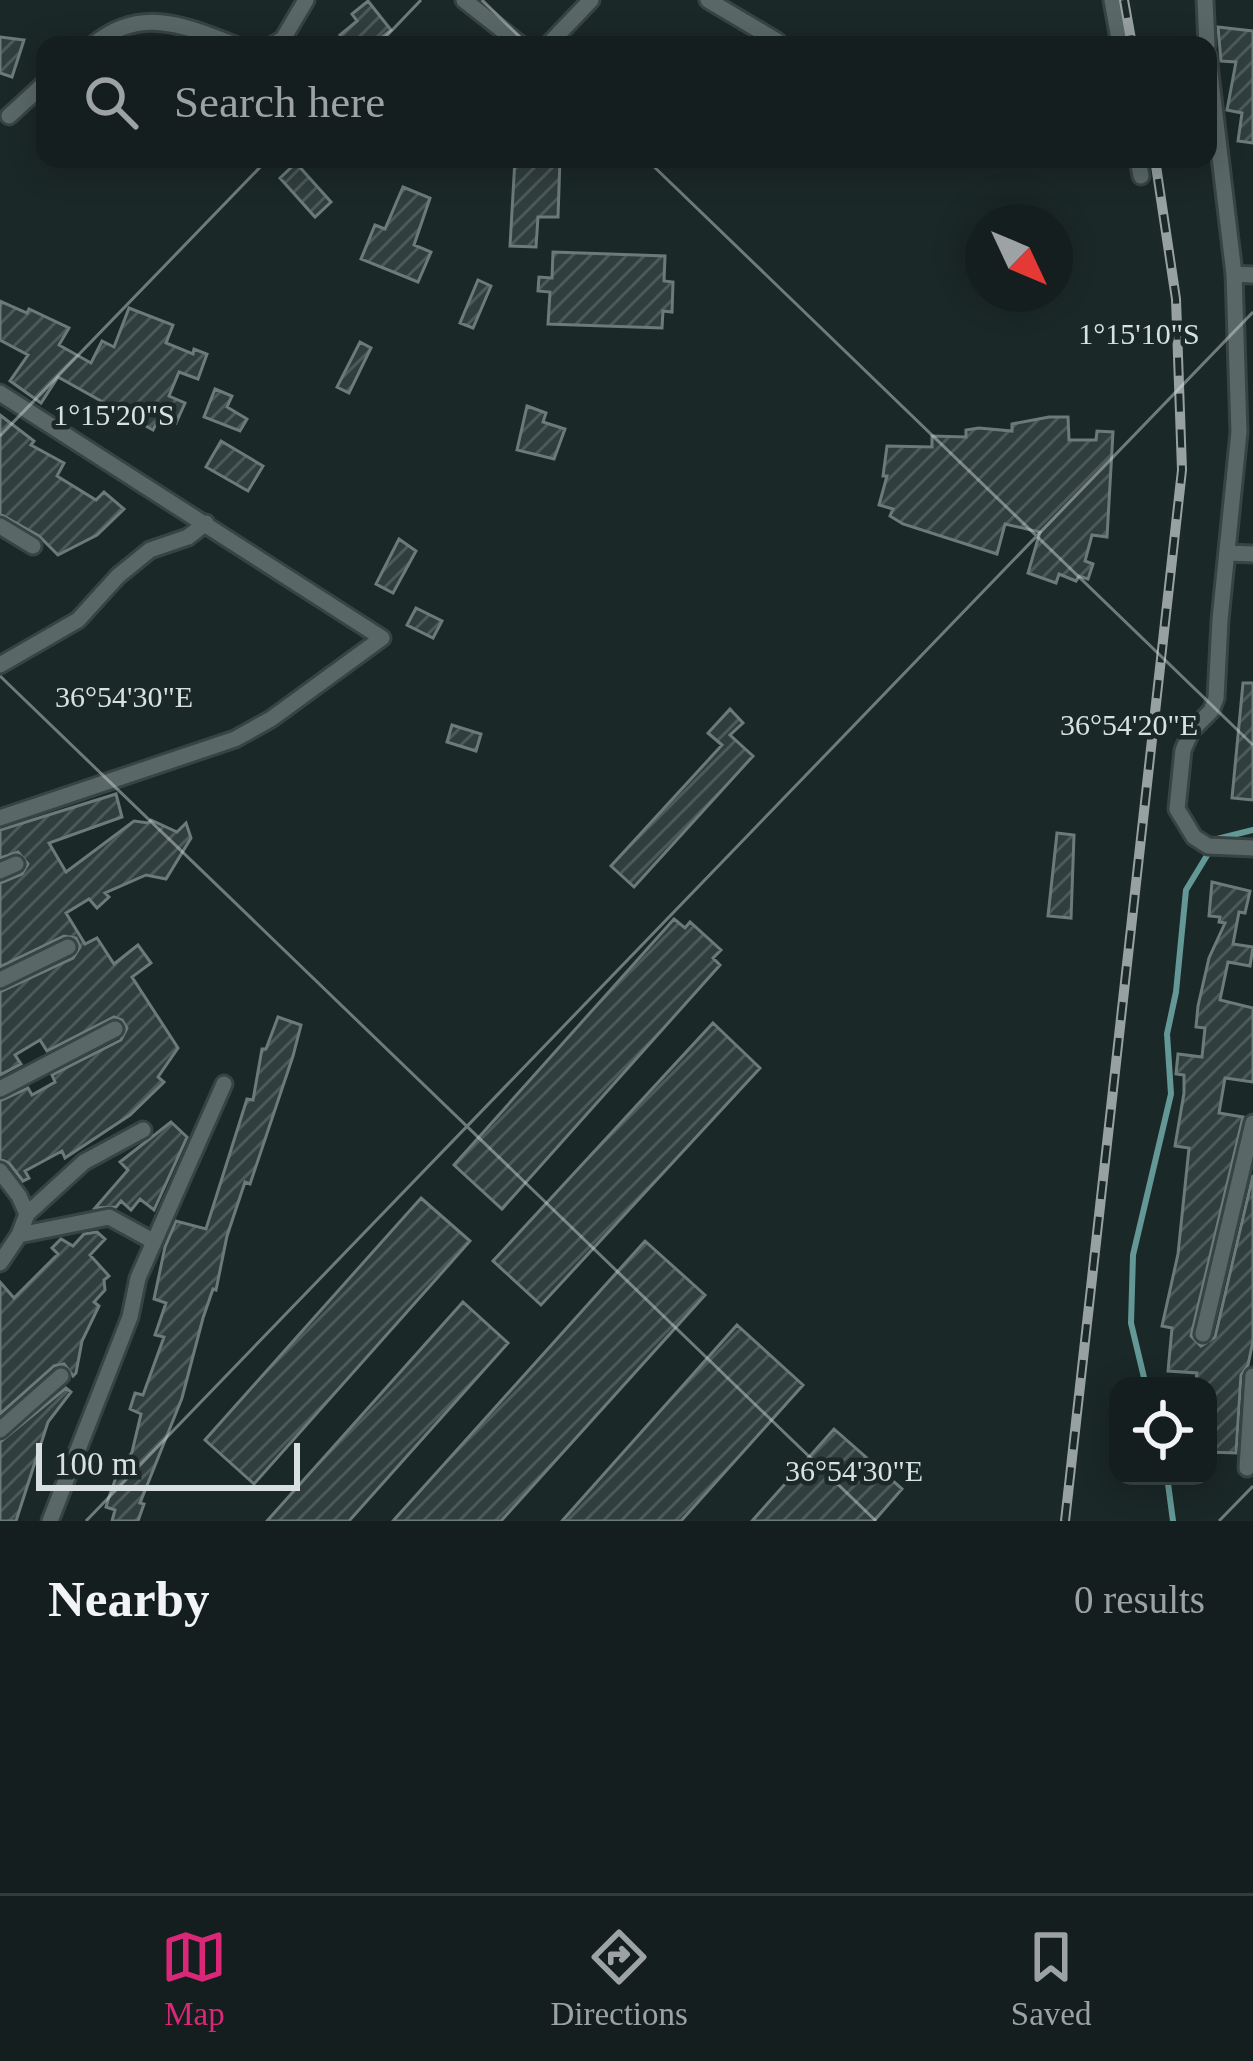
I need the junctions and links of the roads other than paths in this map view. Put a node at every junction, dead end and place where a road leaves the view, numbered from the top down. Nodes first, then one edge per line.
1 (306, 0) edge
2 (464, 0) edge
3 (591, 0) edge
4 (708, 0) edge
5 (1112, 0) edge
6 (1205, 0) edge
7 (106, 36) edge
8 (212, 36) edge
9 (285, 36) edge
10 (510, 36) edge
11 (557, 36) edge
12 (769, 36) edge
13 (1118, 36) edge
14 (1207, 36) edge
15 (36, 91) edge
16 (9, 116) dead end
17 (1217, 131) edge
18 (1234, 274) junction
19 (1253, 275) edge
20 (0, 393) edge
21 (206, 523) junction
22 (0, 526) edge
23 (33, 545) dead end
24 (1228, 553) junction
25 (1253, 554) edge
26 (3, 660) edge
27 (0, 818) edge
28 (1253, 848) edge
29 (68, 947) dead end
30 (0, 980) edge
31 (115, 1029) dead end
32 (224, 1084) dead end
33 (0, 1089) edge
34 (1253, 1123) edge
35 (142, 1130) dead end
36 (1250, 1147) edge
37 (0, 1172) edge
38 (26, 1214) junction
39 (19, 1235) junction
40 (153, 1241) junction
41 (0, 1263) edge
42 (1203, 1334) dead end
43 (61, 1376) dead end
44 (1253, 1376) edge
45 (0, 1430) edge
46 (1247, 1468) dead end
47 (50, 1521) edge

1 - 9 street
2 - 10 street
3 - 11 street
4 - 12 street
5 - 13 street
6 - 14 street
7 - 8 street
15 - 16 street
17 - 18 street
18 - 19 street
18 - 24 street
20 - 21 street
21 - 26 street
21 - 27 street
22 - 23 street
24 - 25 street
24 - 28 street
29 - 30 street
31 - 33 street
32 - 40 street
34 - 36 street
35 - 38 street
36 - 42 street
37 - 38 street
38 - 39 street
39 - 40 street
39 - 41 street
40 - 47 street
43 - 45 street
44 - 46 street

